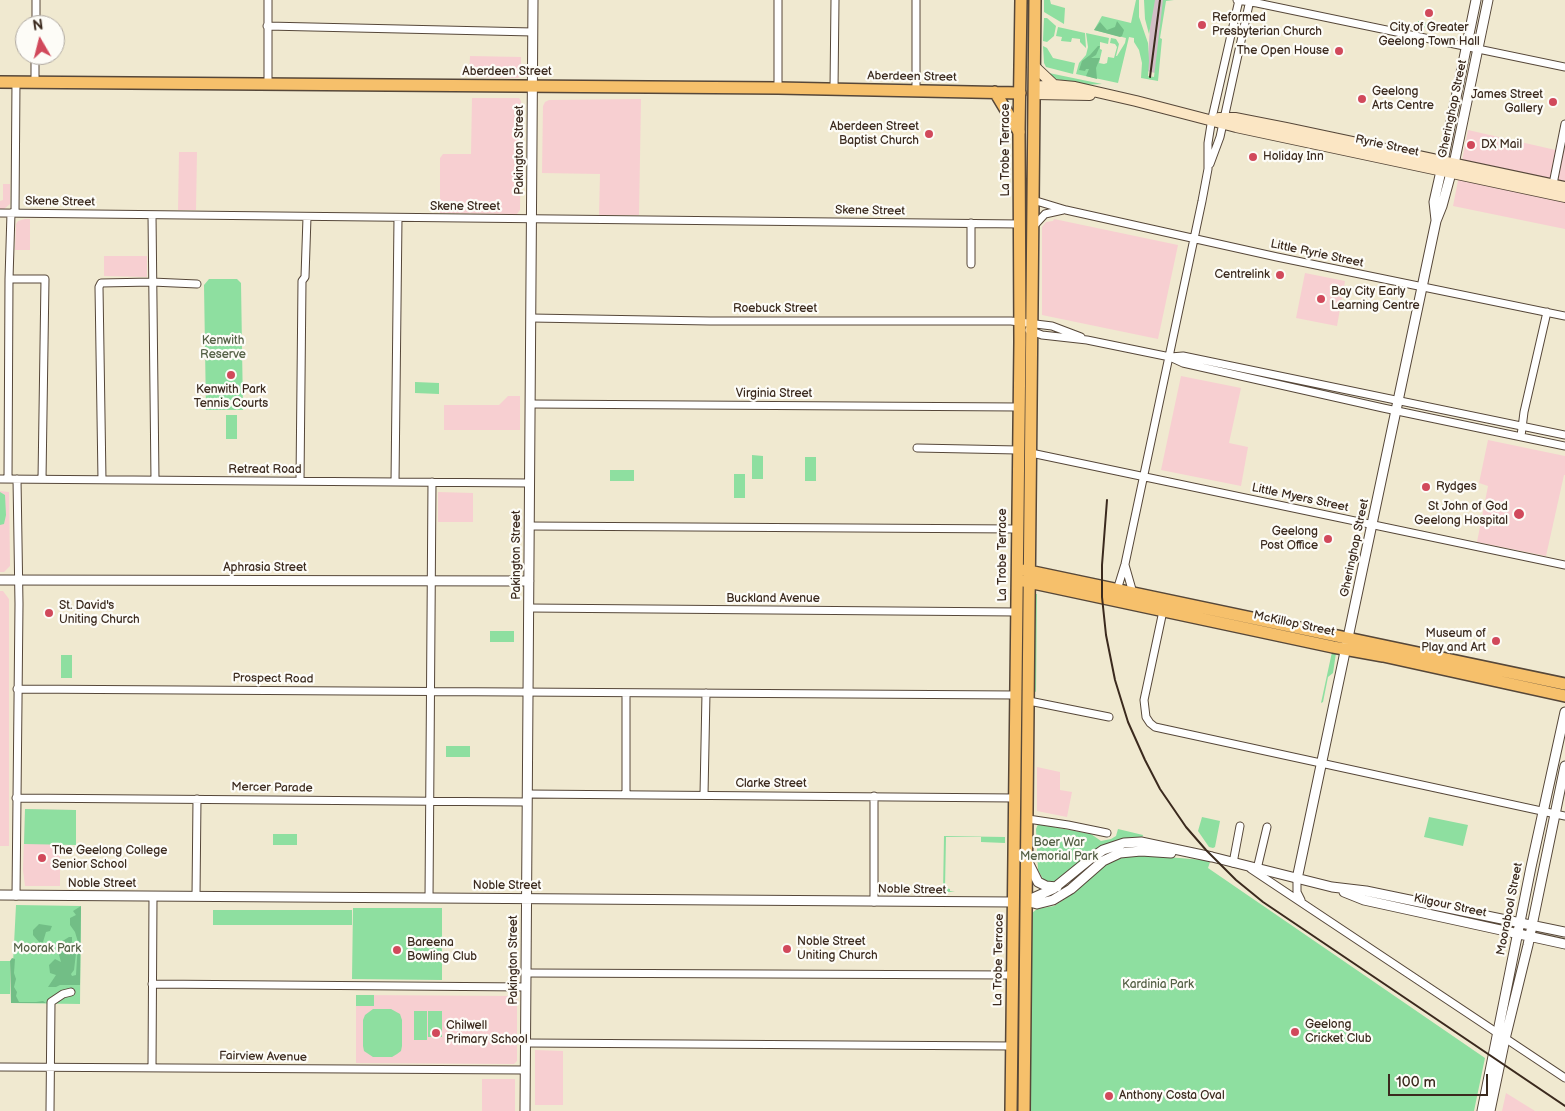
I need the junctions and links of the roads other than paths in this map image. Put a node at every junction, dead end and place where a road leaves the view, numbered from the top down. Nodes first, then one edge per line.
1 (36, 0) edge
2 (268, 0) edge
3 (533, 0) edge
4 (778, 0) edge
5 (835, 0) edge
6 (916, 0) edge
7 (1022, 0) edge
8 (1035, 0) edge
9 (1238, 0) edge
10 (1476, 0) edge
11 (1488, 0) edge
12 (1250, 1) edge
13 (36, 15) edge
14 (267, 26) junction
15 (533, 32) junction
16 (1467, 47) junction
17 (1479, 49) junction
18 (1226, 54) junction
19 (1238, 58) junction
20 (35, 65) edge
21 (1565, 67) edge
22 (1034, 68) junction
23 (0, 82) edge
24 (16, 82) junction
25 (35, 82) junction
26 (268, 84) junction
27 (532, 86) junction
28 (1054, 86) junction
29 (778, 88) junction
30 (834, 89) junction
31 (916, 91) junction
32 (1035, 91) junction
33 (995, 92) junction
34 (1018, 92) junction
35 (1101, 94) junction
36 (1209, 119) junction
37 (1224, 121) junction
38 (1565, 124) edge
39 (1019, 132) junction
40 (1447, 167) junction
41 (1208, 168) junction
42 (1553, 184) junction
43 (1565, 187) edge
44 (1565, 197) edge
45 (1034, 200) junction
46 (1066, 210) junction
47 (0, 213) edge
48 (13, 213) junction
49 (152, 215) junction
50 (307, 217) junction
51 (398, 218) junction
52 (532, 219) junction
53 (971, 224) junction
54 (1020, 224) junction
55 (1033, 227) junction
56 (1195, 238) junction
57 (971, 264) dead end
58 (9, 278) junction
59 (152, 282) junction
60 (197, 284) dead end
61 (1422, 285) junction
62 (1547, 312) junction
63 (1565, 316) edge
64 (531, 318) junction
65 (1020, 321) junction
66 (1032, 327) junction
67 (1170, 357) junction
68 (1398, 400) junction
69 (530, 404) junction
70 (1018, 407) junction
71 (1396, 410) junction
72 (1522, 426) junction
73 (1565, 435) edge
74 (1521, 436) junction
75 (1565, 446) edge
76 (917, 448) dead end
77 (1018, 450) junction
78 (1031, 453) junction
79 (1144, 477) junction
80 (4, 479) edge
81 (17, 479) junction
82 (42, 479) junction
83 (102, 480) junction
84 (155, 480) junction
85 (300, 481) junction
86 (395, 482) junction
87 (432, 482) junction
88 (530, 483) junction
89 (1372, 524) junction
90 (529, 526) junction
91 (1017, 529) junction
92 (1125, 564) junction
93 (1565, 565) edge
94 (1017, 574) junction
95 (1030, 577) junction
96 (0, 580) edge
97 (18, 580) junction
98 (529, 581) junction
99 (432, 582) junction
100 (1117, 590) junction
101 (1132, 593) junction
102 (529, 608) junction
103 (1164, 611) junction
104 (1017, 612) junction
105 (1348, 644) junction
106 (1565, 684) edge
107 (17, 689) junction
108 (431, 691) junction
109 (528, 693) junction
110 (626, 693) junction
111 (706, 694) junction
112 (1016, 695) junction
113 (1565, 696) edge
114 (1029, 701) junction
115 (1565, 712) edge
116 (1108, 718) dead end
117 (1322, 762) junction
118 (1565, 766) edge
119 (626, 795) junction
120 (704, 795) junction
121 (874, 796) junction
122 (16, 798) junction
123 (527, 798) junction
124 (1015, 798) junction
125 (197, 799) junction
126 (431, 801) junction
127 (1543, 811) junction
128 (1555, 813) junction
129 (1565, 816) edge
130 (1028, 819) junction
131 (1267, 827) dead end
132 (1241, 828) dead end
133 (1107, 834) dead end
134 (1196, 854) junction
135 (1027, 860) junction
136 (1234, 863) junction
137 (1252, 868) junction
138 (1297, 879) junction
139 (1057, 887) junction
140 (1332, 887) junction
141 (0, 896) edge
142 (16, 896) junction
143 (153, 896) junction
144 (196, 896) junction
145 (429, 898) junction
146 (527, 899) junction
147 (1026, 901) junction
148 (1412, 901) junction
149 (874, 902) junction
150 (1013, 902) junction
151 (1302, 902) junction
152 (1409, 910) junction
153 (1469, 912) junction
154 (1466, 922) junction
155 (1520, 922) junction
156 (1532, 924) junction
157 (1565, 932) edge
158 (1518, 934) junction
159 (1530, 937) junction
160 (1565, 944) edge
161 (526, 973) junction
162 (1012, 975) junction
163 (152, 984) junction
164 (526, 987) junction
165 (71, 992) dead end
166 (1502, 1037) junction
167 (526, 1043) junction
168 (1012, 1046) junction
169 (0, 1066) edge
170 (50, 1067) junction
171 (152, 1067) junction
172 (525, 1070) junction
173 (1565, 1078) edge
174 (50, 1111) edge
175 (525, 1111) edge
176 (1011, 1111) edge
177 (1024, 1111) edge
178 (1482, 1111) edge
179 (1490, 1111) edge

1 - 13 street
2 - 14 street
3 - 15 street, Pakington Street
4 - 29 street
5 - 30 street
6 - 31 street
7 - 34 main road, La Trobe Terrace
8 - 22 main road
9 - 12 street
9 - 18 street
10 - 16 street, Gheringhap Street
11 - 17 street, Gheringhap Street
12 - 16 street
12 - 19 street
14 - 15 street
14 - 26 street
15 - 27 street, Pakington Street
16 - 17 street
16 - 40 street, Gheringhap Street
17 - 21 street
17 - 40 street, Gheringhap Street
18 - 19 street
18 - 36 street
19 - 37 street
20 - 25 street
22 - 28 main road
22 - 32 main road
23 - 24 main road, Aberdeen Street
24 - 25 main road, Aberdeen Street
24 - 48 street
25 - 26 main road, Aberdeen Street
26 - 27 main road, Aberdeen Street
27 - 29 main road, Aberdeen Street
27 - 52 street, Pakington Street
28 - 32 main road, Ryrie Street
28 - 35 main road, Ryrie Street
29 - 30 main road, Aberdeen Street
30 - 31 main road, Aberdeen Street
31 - 33 main road, Aberdeen Street
32 - 34 main road, Aberdeen Street
32 - 35 main road, Ryrie Street
32 - 45 main road
33 - 34 main road, Aberdeen Street
33 - 39 main road
34 - 39 main road, La Trobe Terrace
35 - 36 main road, Ryrie Street
36 - 37 main road, Ryrie Street
36 - 41 street
37 - 40 main road, Ryrie Street
37 - 41 street
38 - 42 street
39 - 54 main road, La Trobe Terrace
40 - 42 main road, Ryrie Street
40 - 44 main road, Ryrie Street
40 - 61 street, Gheringhap Street
41 - 56 street
42 - 43 main road, Ryrie Street
45 - 46 street, Little Ryrie Street
45 - 55 main road
46 - 55 street, Little Ryrie Street
46 - 56 street, Little Ryrie Street
47 - 48 street, Skene Street
48 - 49 street, Skene Street
48 - 58 street
49 - 50 street, Skene Street
49 - 59 street
50 - 51 street, Skene Street
50 - 85 street
51 - 52 street, Skene Street
51 - 86 street
52 - 53 street, Skene Street
52 - 64 street, Pakington Street
53 - 54 street, Skene Street
53 - 57 street
54 - 65 main road, La Trobe Terrace
55 - 66 main road
56 - 61 street, Little Ryrie Street
56 - 67 street
58 - 80 street
58 - 82 street
59 - 60 street
59 - 83 street
59 - 84 street
61 - 62 street, Little Ryrie Street
61 - 68 street, Gheringhap Street
62 - 63 street, Little Ryrie Street
62 - 72 street
64 - 65 street, Roebuck Street
64 - 69 street, Pakington Street
65 - 66 street, Roebuck Street
65 - 70 main road, La Trobe Terrace
66 - 67 street, Roebuck Street
66 - 78 main road
67 - 68 street
67 - 71 street
67 - 79 street
68 - 71 street, Gheringhap Street
68 - 72 street
69 - 70 street, Virginia Street
69 - 88 street, Pakington Street
70 - 77 main road, La Trobe Terrace
71 - 74 street
71 - 89 street, Gheringhap Street
72 - 73 street
72 - 74 street
74 - 75 street
76 - 77 street
77 - 91 main road, La Trobe Terrace
78 - 79 street, Little Myers Street
78 - 95 main road
79 - 89 street, Little Myers Street
79 - 92 street
80 - 81 street, Retreat Road
81 - 82 street, Retreat Road
81 - 97 street
82 - 83 street, Retreat Road
83 - 84 street, Retreat Road
84 - 85 street, Retreat Road
85 - 86 street, Retreat Road
86 - 87 street, Retreat Road
87 - 88 street, Retreat Road
87 - 99 street
88 - 90 street, Pakington Street
89 - 93 street, Little Myers Street
89 - 105 street, Gheringhap Street
90 - 91 street
90 - 98 street, Pakington Street
91 - 94 main road, La Trobe Terrace
92 - 100 street
92 - 101 street
94 - 95 main road, McKillop Street
94 - 104 main road, La Trobe Terrace
95 - 100 main road, McKillop Street
95 - 103 main road, McKillop Street
95 - 114 main road
96 - 97 street, Aphrasia Street
97 - 99 street, Aphrasia Street
97 - 107 street
98 - 99 street, Aphrasia Street
98 - 102 street, Pakington Street
99 - 108 street
100 - 101 main road, McKillop Street
100 - 103 main road
101 - 105 main road, McKillop Street
102 - 104 street, Buckland Avenue
102 - 109 street, Pakington Street
103 - 105 main road, McKillop Street
103 - 117 street
104 - 112 main road, La Trobe Terrace
105 - 106 main road, McKillop Street
105 - 113 main road, McKillop Street
105 - 117 street, Gheringhap Street
107 - 108 street, Prospect Road
107 - 122 street
108 - 109 street, Prospect Road
108 - 126 street
109 - 110 street, Prospect Road
109 - 123 street, Pakington Street
110 - 111 street, Prospect Road
110 - 119 street
111 - 112 street, Prospect Road
111 - 120 street
112 - 124 main road, La Trobe Terrace
114 - 116 street
114 - 130 main road
115 - 127 street, Moorabool Street
117 - 127 street
117 - 138 street, Gheringhap Street
118 - 128 street, Moorabool Street
119 - 120 street, Clarke Street
119 - 123 street, Clarke Street
120 - 121 street, Clarke Street
121 - 124 street, Clarke Street
121 - 149 street
122 - 125 street, Mercer Parade
122 - 142 street
123 - 126 street, Mercer Parade
123 - 146 street, Pakington Street
124 - 150 main road, La Trobe Terrace
125 - 126 street, Mercer Parade
125 - 144 street
126 - 145 street
127 - 128 street
127 - 155 street, Moorabool Street
128 - 129 street
128 - 156 street, Moorabool Street
130 - 133 street
130 - 135 main road
131 - 137 street
132 - 136 street
134 - 136 street, Kilgour Street
134 - 139 street, Kilgour Street
134 - 147 street, Kilgour Street
135 - 139 street
135 - 147 main road
136 - 137 street, Kilgour Street
137 - 138 street, Kilgour Street
137 - 151 street
138 - 140 street, Kilgour Street
138 - 151 street
139 - 147 street, Kilgour Street
140 - 148 street, Kilgour Street
140 - 152 street, Kilgour Street
141 - 142 street, Noble Street
142 - 143 street, Noble Street
143 - 144 street, Noble Street
143 - 163 street
144 - 145 street, Noble Street
145 - 146 street, Noble Street
146 - 149 street, Noble Street
146 - 161 street, Pakington Street
147 - 150 main road
147 - 177 main road
148 - 152 street
148 - 153 street, Kilgour Street
149 - 150 street, Noble Street
150 - 162 main road, La Trobe Terrace
151 - 166 street
152 - 154 street, Kilgour Street
153 - 154 street
153 - 155 street, Kilgour Street
154 - 158 street, Kilgour Street
155 - 156 street, Kilgour Street
155 - 158 street, Moorabool Street
156 - 157 street, Kilgour Street
156 - 159 street, Moorabool Street
158 - 159 street, Kilgour Street
158 - 166 street, Moorabool Street
159 - 160 street, Kilgour Street
159 - 166 street, Moorabool Street
161 - 162 street
161 - 164 street, Pakington Street
162 - 168 main road, La Trobe Terrace
163 - 164 street
163 - 171 street
164 - 167 street, Pakington Street
165 - 170 street
166 - 173 street
166 - 178 street, Moorabool Street
166 - 179 street, Moorabool Street
167 - 168 street
167 - 172 street, Pakington Street
168 - 176 main road, La Trobe Terrace
169 - 170 street, Fairview Avenue
170 - 171 street, Fairview Avenue
170 - 174 street
171 - 172 street, Fairview Avenue
172 - 175 street, Pakington Street

